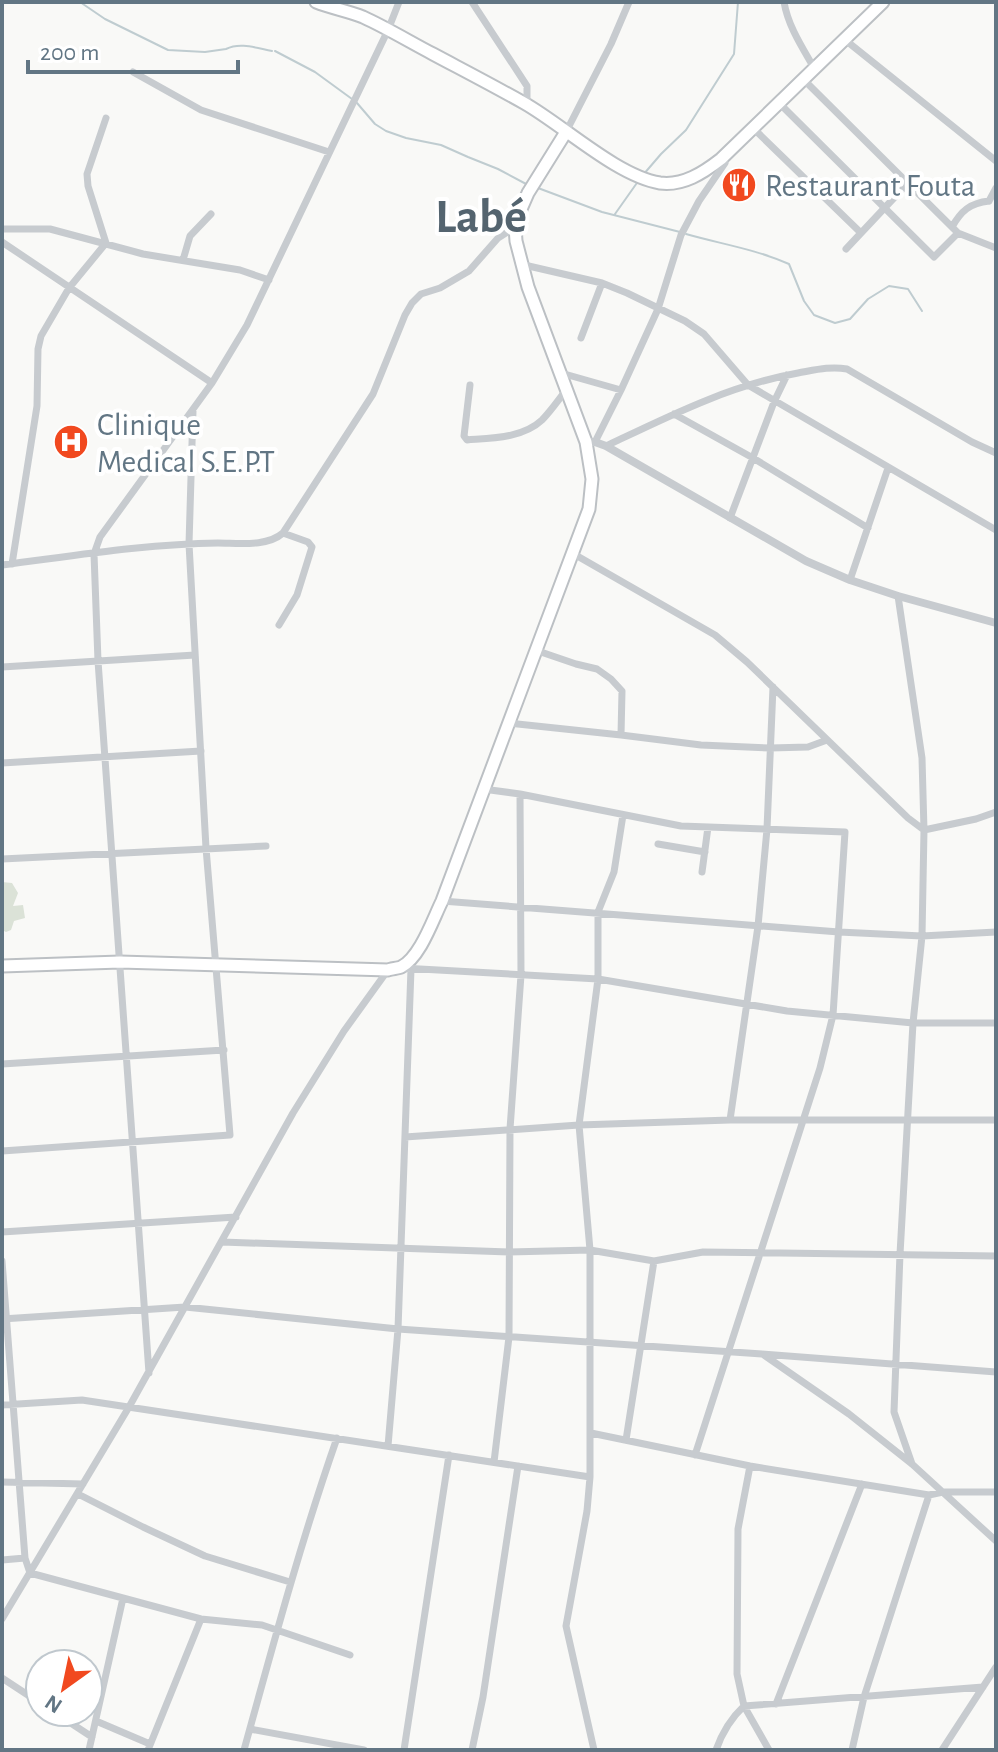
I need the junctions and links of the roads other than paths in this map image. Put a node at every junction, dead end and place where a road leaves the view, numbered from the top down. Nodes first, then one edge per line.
1 (316, 2) edge
2 (399, 2) edge
3 (472, 2) edge
4 (629, 2) edge
5 (784, 2) edge
6 (883, 2) edge
7 (388, 30) junction
8 (844, 39) junction
9 (814, 68) junction
10 (133, 72) dead end
11 (803, 79) junction
12 (779, 103) junction
13 (527, 105) junction
14 (106, 118) dead end
15 (754, 129) junction
16 (566, 132) junction
17 (329, 152) junction
18 (721, 159) junction
19 (996, 161) edge
20 (908, 183) junction
21 (996, 188) edge
22 (989, 201) junction
23 (884, 207) junction
24 (996, 207) edge
25 (211, 214) dead end
26 (515, 227) junction
27 (2, 229) edge
28 (955, 230) junction
29 (860, 232) junction
30 (2, 242) edge
31 (106, 243) junction
32 (996, 248) edge
33 (846, 249) dead end
34 (183, 260) junction
35 (520, 264) junction
36 (269, 280) junction
37 (602, 283) junction
38 (69, 288) junction
39 (658, 309) junction
40 (581, 338) dead end
41 (561, 373) junction
42 (787, 375) junction
43 (212, 383) junction
44 (470, 385) dead end
45 (748, 385) junction
46 (567, 389) junction
47 (621, 390) junction
48 (774, 402) junction
49 (193, 409) junction
50 (674, 414) junction
51 (591, 442) junction
52 (606, 446) junction
53 (996, 453) edge
54 (753, 458) junction
55 (888, 468) junction
56 (730, 518) junction
57 (868, 528) junction
58 (996, 530) edge
59 (283, 533) junction
60 (189, 544) junction
61 (572, 553) junction
62 (94, 554) junction
63 (12, 564) junction
64 (2, 565) edge
65 (850, 580) junction
66 (898, 596) junction
67 (996, 623) edge
68 (279, 625) dead end
69 (535, 650) junction
70 (195, 655) junction
71 (98, 661) junction
72 (2, 667) edge
73 (773, 687) junction
74 (507, 723) junction
75 (621, 735) junction
76 (827, 740) junction
77 (770, 748) junction
78 (201, 751) junction
79 (106, 757) junction
80 (2, 763) edge
81 (483, 789) junction
82 (520, 794) junction
83 (996, 812) edge
84 (623, 815) junction
85 (708, 827) junction
86 (767, 829) junction
87 (924, 830) junction
88 (658, 844) dead end
89 (266, 846) dead end
90 (206, 848) junction
91 (705, 852) junction
92 (112, 853) junction
93 (2, 859) edge
94 (702, 872) dead end
95 (442, 901) junction
96 (521, 906) junction
97 (598, 912) junction
98 (758, 926) junction
99 (839, 932) junction
100 (996, 932) edge
101 (922, 936) junction
102 (120, 962) junction
103 (216, 964) junction
104 (2, 966) edge
105 (400, 969) junction
106 (521, 975) junction
107 (598, 979) junction
108 (748, 1004) junction
109 (833, 1015) junction
110 (913, 1023) junction
111 (996, 1023) edge
112 (224, 1050) junction
113 (127, 1056) junction
114 (2, 1064) edge
115 (730, 1120) junction
116 (803, 1120) junction
117 (908, 1120) junction
118 (996, 1120) edge
119 (579, 1125) junction
120 (510, 1129) junction
121 (405, 1137) junction
122 (133, 1142) junction
123 (2, 1151) edge
124 (236, 1217) junction
125 (139, 1224) junction
126 (2, 1232) edge
127 (222, 1242) junction
128 (401, 1249) junction
129 (590, 1250) junction
130 (509, 1252) junction
131 (760, 1254) junction
132 (900, 1254) junction
133 (996, 1256) edge
134 (2, 1261) edge
135 (654, 1261) junction
136 (185, 1307) junction
137 (144, 1309) junction
138 (4, 1319) edge
139 (398, 1329) junction
140 (509, 1337) junction
141 (590, 1342) junction
142 (640, 1346) junction
143 (728, 1351) junction
144 (762, 1354) junction
145 (895, 1364) junction
146 (996, 1372) edge
147 (149, 1373) junction
148 (13, 1404) junction
149 (2, 1405) edge
150 (129, 1407) junction
151 (591, 1433) junction
152 (337, 1438) junction
153 (626, 1440) junction
154 (388, 1446) junction
155 (449, 1455) junction
156 (695, 1455) junction
157 (494, 1462) junction
158 (912, 1464) junction
159 (518, 1466) junction
160 (750, 1466) junction
161 (590, 1477) junction
162 (19, 1481) junction
163 (2, 1482) edge
164 (83, 1484) junction
165 (862, 1484) junction
166 (943, 1492) junction
167 (996, 1492) edge
168 (78, 1494) junction
169 (929, 1495) junction
170 (996, 1541) edge
171 (25, 1558) junction
172 (2, 1560) edge
173 (30, 1573) junction
174 (290, 1582) junction
175 (123, 1598) junction
176 (2, 1619) edge
177 (201, 1619) junction
178 (276, 1629) junction
179 (350, 1655) dead end
180 (996, 1667) edge
181 (2, 1678) edge
182 (104, 1685) edge
183 (983, 1687) junction
184 (24, 1692) edge
185 (864, 1697) junction
186 (776, 1704) junction
187 (744, 1706) junction
188 (104, 1725) edge
189 (78, 1728) edge
190 (94, 1728) edge
191 (250, 1729) junction
192 (92, 1737) junction
193 (149, 1747) edge
194 (89, 1750) edge
195 (244, 1750) edge
196 (364, 1750) edge
197 (404, 1750) edge
198 (472, 1750) edge
199 (594, 1750) edge
200 (716, 1750) edge
201 (769, 1750) edge
202 (852, 1750) edge
203 (942, 1750) edge

1 - 7 main road
2 - 7 street
3 - 13 street
4 - 16 street
5 - 9 street
6 - 8 main road
7 - 13 main road
7 - 17 street
8 - 9 main road
8 - 19 street
9 - 11 main road
10 - 17 street
11 - 12 main road
11 - 20 street
12 - 15 main road
12 - 23 street
13 - 16 main road
14 - 31 street
15 - 18 main road
15 - 29 street
16 - 18 main road
16 - 26 main road
17 - 36 street
18 - 39 street
20 - 23 street
20 - 28 street
21 - 22 street
22 - 24 street
22 - 28 street
23 - 28 street
23 - 29 street
25 - 34 street
26 - 35 main road
26 - 59 street
27 - 31 street
28 - 32 street
29 - 33 street
30 - 38 street
31 - 34 street
31 - 38 street
34 - 36 street
35 - 37 street
35 - 41 main road
36 - 43 street
37 - 39 street
37 - 40 street
38 - 43 street
38 - 63 street
39 - 45 street
39 - 47 street
41 - 46 main road
41 - 47 street
42 - 45 street
42 - 48 street
42 - 53 street
43 - 49 street
44 - 46 street
45 - 48 street
45 - 50 street
46 - 51 main road
47 - 51 street
48 - 54 street
48 - 55 street
49 - 60 street
49 - 62 street
50 - 52 street
50 - 54 street
51 - 52 street
51 - 61 main road
52 - 56 street
54 - 56 street
54 - 57 street
55 - 57 street
55 - 58 street
56 - 65 street
57 - 65 street
59 - 60 street
59 - 68 street
60 - 62 street
60 - 70 street
61 - 69 main road
61 - 73 street
62 - 63 street
62 - 71 street
63 - 64 street
65 - 66 street
66 - 67 street
66 - 87 street
69 - 74 main road
69 - 75 street
70 - 71 street
70 - 78 street
71 - 72 street
71 - 79 street
73 - 76 street
73 - 77 street
74 - 75 street
74 - 81 main road
75 - 77 street
76 - 77 street
76 - 87 street
77 - 86 street
78 - 79 street
78 - 90 street
79 - 80 street
79 - 92 street
81 - 82 street
81 - 95 main road
82 - 84 street
82 - 96 street
83 - 87 street
84 - 85 street
84 - 97 street
85 - 86 street
85 - 91 street
86 - 98 street
86 - 99 street
87 - 101 street
88 - 91 street
89 - 90 street
90 - 92 street
90 - 103 street
91 - 94 street
92 - 93 street
92 - 102 street
95 - 96 street
95 - 105 main road
96 - 97 street
96 - 106 street
97 - 98 street
97 - 107 street
98 - 99 street
98 - 108 street
99 - 101 street
99 - 109 street
100 - 101 street
101 - 110 street
102 - 103 main road
102 - 104 main road
102 - 113 street
103 - 105 main road
103 - 112 street
105 - 106 street
105 - 121 street
105 - 124 street
106 - 107 street
106 - 120 street
107 - 108 street
107 - 119 street
108 - 109 street
108 - 115 street
109 - 110 street
109 - 116 street
110 - 111 street
110 - 117 street
112 - 113 street
112 - 122 street
113 - 114 street
113 - 122 street
115 - 116 street
115 - 119 street
116 - 117 street
116 - 131 street
117 - 118 street
117 - 132 street
119 - 120 street
119 - 129 street
120 - 121 street
120 - 130 street
121 - 128 street
122 - 123 street
122 - 125 street
124 - 125 street
124 - 127 street
125 - 126 street
125 - 137 street
127 - 128 street
127 - 136 street
128 - 130 street
128 - 139 street
129 - 130 street
129 - 135 street
129 - 141 street
130 - 140 street
131 - 132 street
131 - 135 street
131 - 143 street
132 - 133 street
132 - 145 street
134 - 138 street
135 - 142 street
136 - 137 street
136 - 139 street
136 - 147 street
137 - 138 street
137 - 147 street
138 - 148 street
139 - 140 street
139 - 154 street
140 - 141 street
140 - 157 street
141 - 142 street
141 - 151 street
142 - 143 street
142 - 153 street
143 - 144 street
143 - 156 street
144 - 145 street
144 - 158 street
145 - 146 street
145 - 158 street
147 - 150 street
148 - 149 street
148 - 150 street
148 - 162 street
150 - 152 street
150 - 164 street
151 - 153 street
151 - 161 street
152 - 154 street
152 - 174 street
153 - 156 street
154 - 155 street
155 - 157 street
155 - 197 street
156 - 160 street
157 - 159 street
158 - 166 street
159 - 161 street
159 - 198 street
160 - 165 street
160 - 187 street
161 - 199 street
162 - 163 street
162 - 164 street
162 - 171 street
164 - 168 street
165 - 169 street
165 - 186 street
166 - 167 street
166 - 169 street
166 - 170 street
168 - 173 street
168 - 174 street
169 - 185 street
171 - 172 street
171 - 173 street
173 - 175 street
173 - 176 street
174 - 178 street
175 - 177 street
175 - 182 street
177 - 178 street
177 - 193 street
178 - 179 street
178 - 191 street
180 - 183 street
181 - 184 street
183 - 185 street
183 - 203 street
185 - 186 street
185 - 202 street
186 - 187 street
187 - 200 street
187 - 201 street
188 - 193 street
189 - 192 street
190 - 192 street
191 - 195 street
191 - 196 street
192 - 194 street

